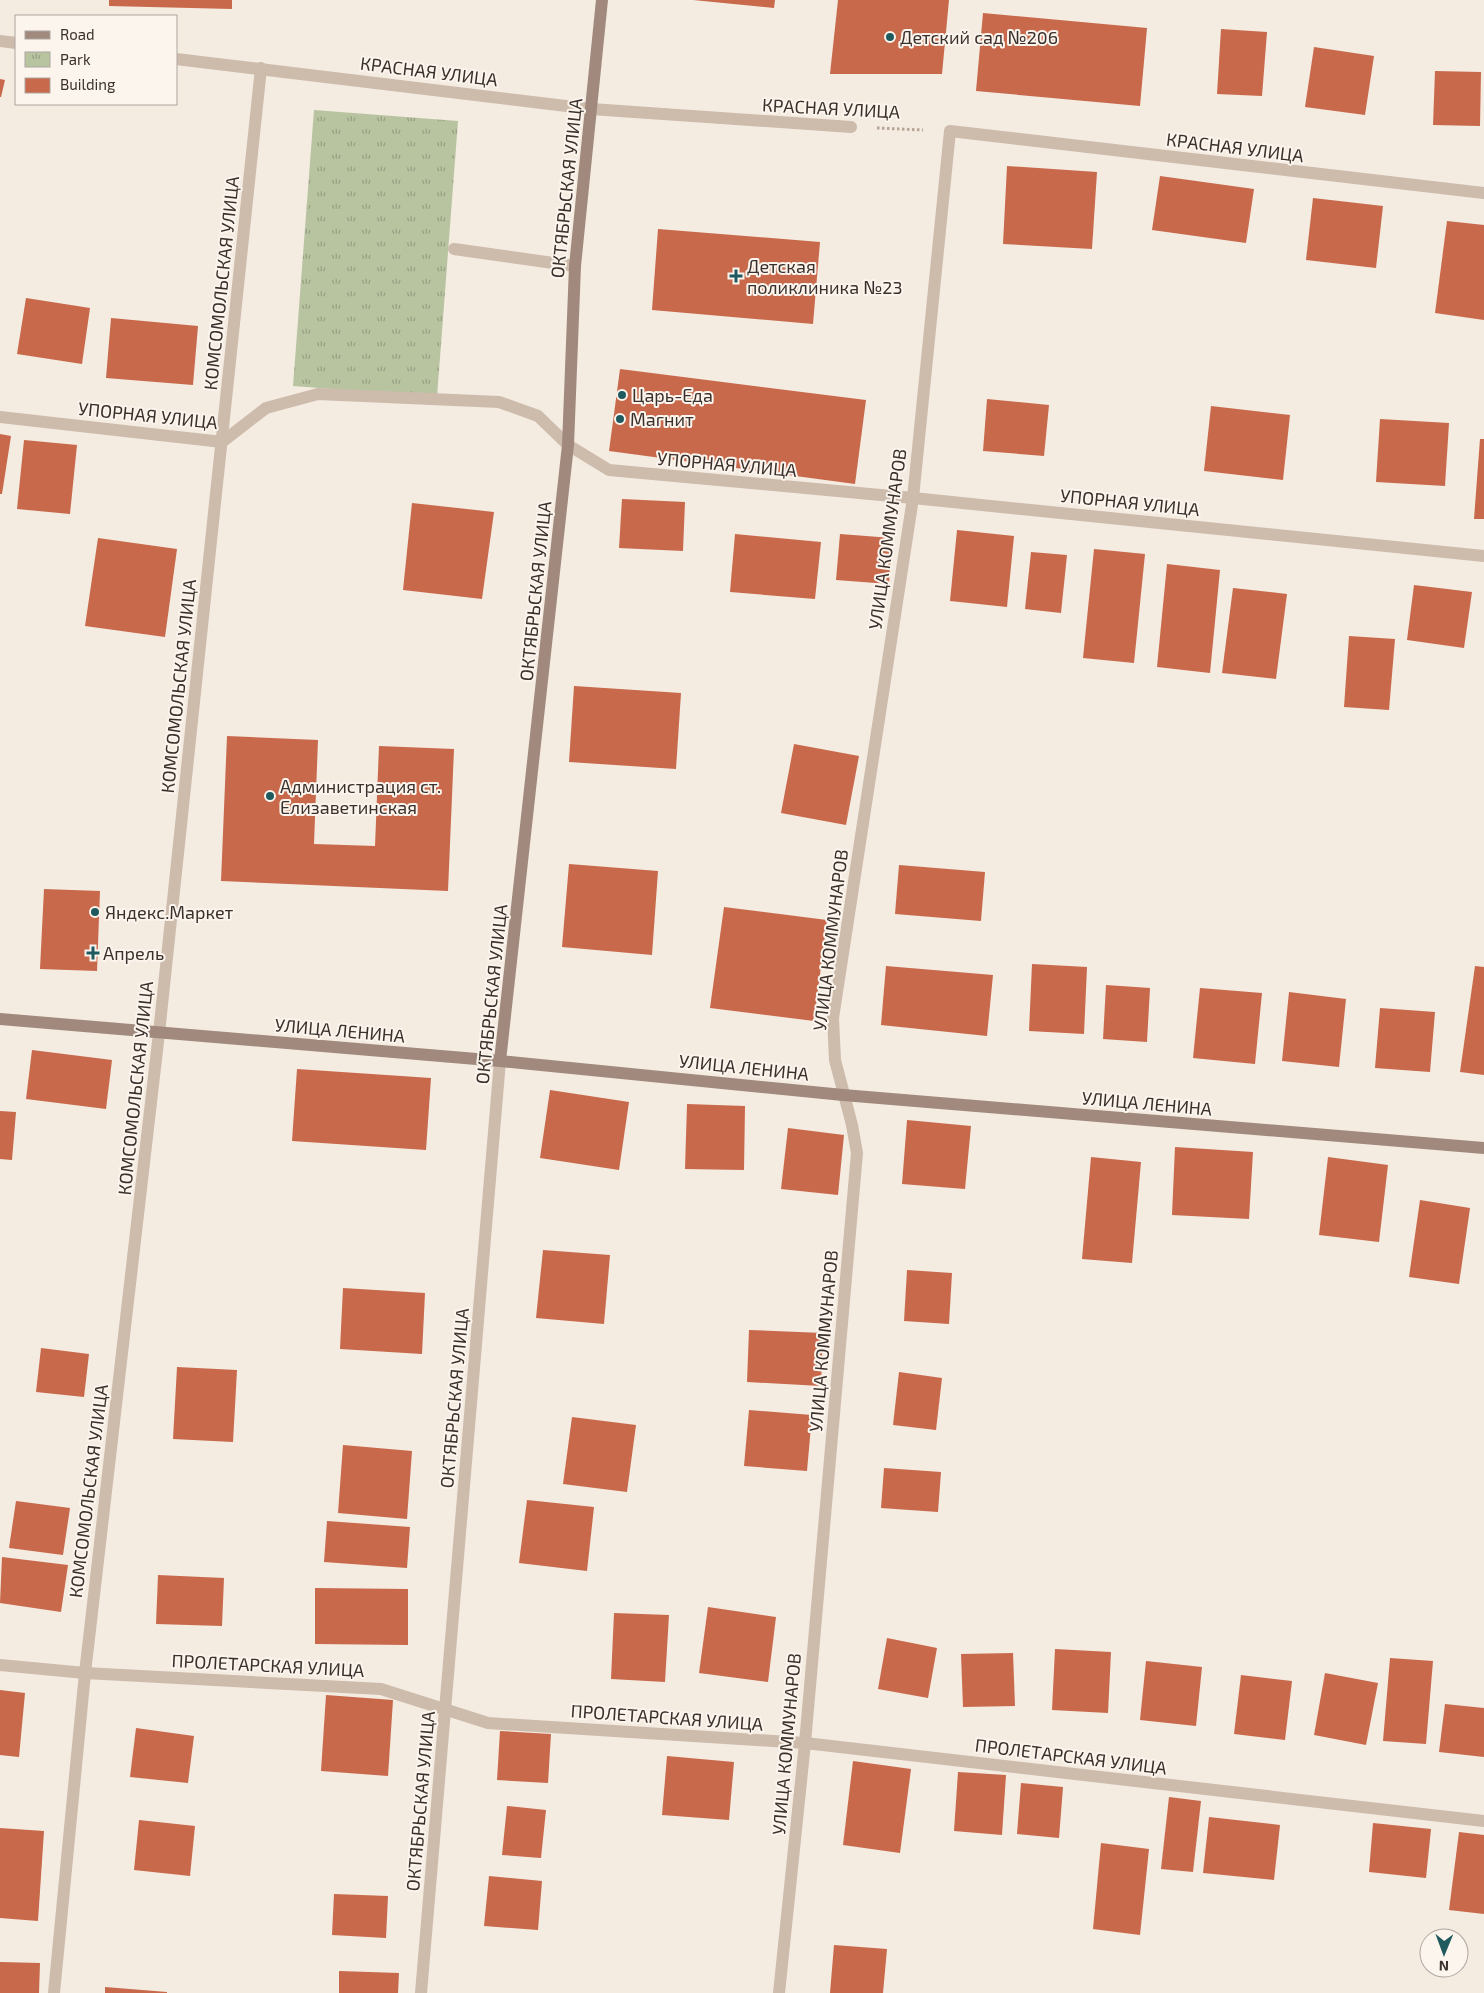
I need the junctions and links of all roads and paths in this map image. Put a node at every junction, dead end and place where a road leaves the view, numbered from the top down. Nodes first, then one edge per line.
1 (602, 0) edge
2 (0, 41) edge
3 (15, 43) edge
4 (178, 59) edge
5 (261, 68) junction
6 (592, 109) junction
7 (851, 128) joint
8 (950, 131) junction
9 (1484, 193) edge
10 (454, 248) dead end
11 (575, 266) junction
12 (0, 417) edge
13 (222, 442) junction
14 (568, 446) junction
15 (913, 498) junction
16 (1484, 556) edge
17 (0, 1019) edge
18 (159, 1033) junction
19 (500, 1061) junction
20 (843, 1095) junction
21 (1484, 1148) edge
22 (0, 1665) edge
23 (85, 1673) junction
24 (446, 1708) junction
25 (804, 1743) junction
26 (1484, 1821) edge
27 (54, 1993) edge
28 (421, 1993) edge
29 (779, 1993) edge

1 - 6 street, ОКТЯБРЬСКАЯ УЛИЦА
2 - 3 street
4 - 5 street, КРАСНАЯ УЛИЦА
5 - 6 street, КРАСНАЯ УЛИЦА
5 - 13 street, КОМСОМОЛЬСКАЯ УЛИЦА
6 - 7 street, КРАСНАЯ УЛИЦА
6 - 11 street, ОКТЯБРЬСКАЯ УЛИЦА
7 - 8 path, КРАСНАЯ УЛИЦА
8 - 9 street, КРАСНАЯ УЛИЦА
8 - 15 street, УЛИЦА КОММУНАРОВ
10 - 11 street
11 - 14 street, ОКТЯБРЬСКАЯ УЛИЦА
12 - 13 street, УПОРНАЯ УЛИЦА
13 - 14 street, УПОРНАЯ УЛИЦА
13 - 18 street, КОМСОМОЛЬСКАЯ УЛИЦА
14 - 15 street, УПОРНАЯ УЛИЦА
14 - 19 street, ОКТЯБРЬСКАЯ УЛИЦА
15 - 16 street, УПОРНАЯ УЛИЦА
15 - 20 street, УЛИЦА КОММУНАРОВ
17 - 18 street, УЛИЦА ЛЕНИНА
18 - 19 street, УЛИЦА ЛЕНИНА
18 - 23 street, КОМСОМОЛЬСКАЯ УЛИЦА
19 - 20 street, УЛИЦА ЛЕНИНА
19 - 24 street, ОКТЯБРЬСКАЯ УЛИЦА
20 - 21 street, УЛИЦА ЛЕНИНА
20 - 25 street, УЛИЦА КОММУНАРОВ
22 - 23 street, ПРОЛЕТАРСКАЯ УЛИЦА
23 - 24 street, ПРОЛЕТАРСКАЯ УЛИЦА
23 - 27 street, КОМСОМОЛЬСКАЯ УЛИЦА
24 - 25 street, ПРОЛЕТАРСКАЯ УЛИЦА
24 - 28 street, ОКТЯБРЬСКАЯ УЛИЦА
25 - 26 street, ПРОЛЕТАРСКАЯ УЛИЦА
25 - 29 street, УЛИЦА КОММУНАРОВ

